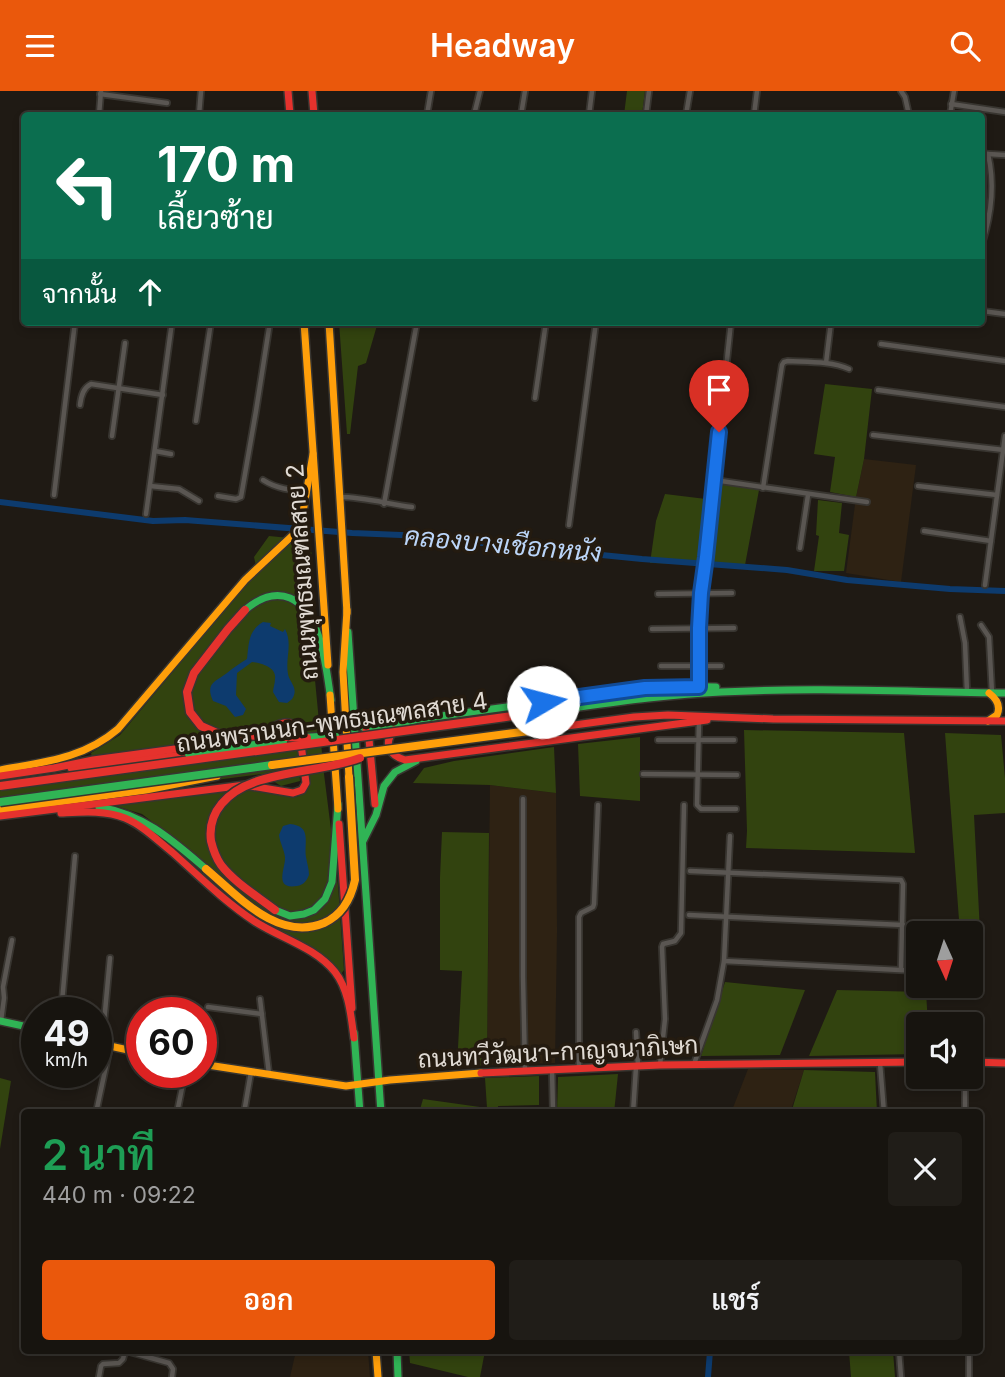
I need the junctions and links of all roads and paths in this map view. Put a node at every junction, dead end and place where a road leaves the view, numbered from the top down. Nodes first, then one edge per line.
1 (201, 91) edge
2 (288, 91) edge
3 (312, 91) edge
4 (431, 91) edge
5 (480, 91) edge
6 (525, 91) edge
7 (592, 91) edge
8 (649, 91) edge
9 (690, 91) edge
10 (757, 91) edge
11 (901, 91) edge
12 (954, 91) edge
13 (100, 93) edge
14 (167, 103) dead end
15 (951, 104) junction
16 (99, 112) edge
17 (199, 112) edge
18 (290, 112) edge
19 (314, 112) edge
20 (428, 112) edge
21 (475, 112) edge
22 (522, 112) edge
23 (589, 112) edge
24 (646, 112) edge
25 (686, 112) edge
26 (754, 112) edge
27 (908, 112) edge
28 (950, 112) edge
29 (1005, 112) edge
30 (985, 154) edge
31 (988, 154) junction
32 (1005, 155) edge
33 (985, 231) edge
34 (985, 311) edge
35 (1005, 314) edge
36 (75, 326) edge
37 (172, 326) edge
38 (210, 326) edge
39 (269, 326) edge
40 (303, 326) edge
41 (329, 326) edge
42 (416, 326) edge
43 (545, 326) edge
44 (595, 326) edge
45 (731, 326) edge
46 (831, 326) edge
47 (125, 343) dead end
48 (881, 344) dead end
49 (1005, 361) edge
50 (826, 363) junction
51 (849, 369) dead end
52 (119, 388) junction
53 (878, 390) dead end
54 (163, 395) junction
55 (535, 398) dead end
56 (80, 405) dead end
57 (1005, 407) edge
58 (197, 421) dead end
59 (873, 435) dead end
60 (112, 436) dead end
61 (1005, 436) edge
62 (1003, 450) edge
63 (155, 451) junction
64 (171, 454) dead end
65 (313, 454) junction
66 (714, 480) junction
67 (263, 481) dead end
68 (150, 486) junction
69 (918, 486) dead end
70 (763, 488) junction
71 (307, 491) junction
72 (54, 495) dead end
73 (808, 495) junction
74 (997, 495) junction
75 (218, 496) dead end
76 (340, 497) junction
77 (199, 501) dead end
78 (867, 502) dead end
79 (384, 504) junction
80 (412, 507) dead end
81 (146, 514) dead end
82 (569, 525) dead end
83 (924, 531) dead end
84 (991, 541) junction
85 (800, 548) dead end
86 (985, 585) dead end
87 (701, 593) junction
88 (732, 593) dead end
89 (659, 594) dead end
90 (347, 610) junction
91 (960, 617) dead end
92 (981, 625) dead end
93 (699, 628) junction
94 (734, 628) dead end
95 (652, 629) dead end
96 (661, 666) dead end
97 (699, 666) junction
98 (721, 666) dead end
99 (699, 687) junction
100 (766, 690) junction
101 (967, 692) junction
102 (991, 692) junction
103 (1005, 693) edge
104 (331, 700) junction
105 (355, 715) junction
106 (738, 718) junction
107 (699, 721) junction
108 (988, 721) junction
109 (1005, 721) edge
110 (408, 722) junction
111 (364, 728) junction
112 (359, 737) junction
113 (307, 738) junction
114 (658, 740) dead end
115 (699, 740) junction
116 (734, 740) dead end
117 (379, 751) junction
118 (435, 756) junction
119 (54, 768) junction
120 (247, 769) junction
121 (0, 770) edge
122 (643, 774) dead end
123 (697, 775) junction
124 (737, 775) dead end
125 (0, 776) edge
126 (0, 786) edge
127 (523, 799) dead end
128 (0, 802) edge
129 (79, 803) junction
130 (338, 804) junction
131 (598, 805) dead end
132 (684, 805) dead end
133 (736, 809) dead end
134 (0, 810) edge
135 (16, 814) junction
136 (376, 815) junction
137 (0, 816) edge
138 (730, 835) dead end
139 (363, 841) junction
140 (75, 856) dead end
141 (690, 871) dead end
142 (729, 873) junction
143 (689, 915) dead end
144 (726, 917) junction
145 (903, 925) junction
146 (12, 940) dead end
147 (110, 958) dead end
148 (724, 961) junction
149 (901, 970) junction
150 (906, 970) edge
151 (62, 997) edge
152 (107, 997) edge
153 (260, 999) dead end
154 (217, 1008) edge
155 (262, 1014) junction
156 (1, 1021) edge
157 (21, 1025) edge
158 (636, 1032) dead end
159 (354, 1038) junction
160 (880, 1062) junction
161 (906, 1062) edge
162 (983, 1062) edge
163 (1005, 1063) edge
164 (694, 1064) junction
165 (660, 1065) junction
166 (217, 1066) edge
167 (637, 1066) junction
168 (579, 1068) junction
169 (552, 1069) junction
170 (524, 1070) junction
171 (251, 1071) junction
172 (269, 1074) junction
173 (379, 1081) junction
174 (358, 1085) junction
175 (99, 1088) edge
176 (182, 1088) edge
177 (965, 1089) edge
178 (96, 1109) edge
179 (178, 1109) edge
180 (245, 1109) edge
181 (360, 1109) edge
182 (381, 1109) edge
183 (553, 1109) edge
184 (633, 1109) edge
185 (884, 1109) edge
186 (965, 1109) edge
187 (125, 1354) edge
188 (137, 1354) edge
189 (376, 1354) edge
190 (397, 1354) edge
191 (899, 1354) edge
192 (969, 1354) edge
193 (99, 1377) edge
194 (172, 1377) edge
195 (378, 1377) edge
196 (398, 1377) edge
197 (901, 1377) edge
198 (969, 1377) edge

1 - 17 street
2 - 18 main road
3 - 19 main road
4 - 20 street
5 - 21 street
6 - 22 street
7 - 23 street
8 - 24 street
9 - 25 street
10 - 26 street
11 - 27 street
12 - 15 street
13 - 14 street
13 - 16 street
15 - 28 street
15 - 29 street
30 - 31 street
31 - 32 street
31 - 33 street
34 - 35 street
36 - 72 street
37 - 54 street
38 - 58 street
39 - 75 street
40 - 65 main road, ถนนพุทธมณฑลสาย 2
41 - 76 main road, ถนนพุทธมณฑลสาย 2
42 - 79 street
43 - 55 street
44 - 82 street
45 - 66 street
46 - 50 street
47 - 52 street
48 - 49 street
50 - 51 street
50 - 70 street
52 - 54 street
52 - 56 street
52 - 60 street
53 - 57 street
54 - 63 street
59 - 62 street
61 - 62 street
62 - 74 street
63 - 64 street
63 - 68 street
65 - 71 main road
65 - 104 main road, ถนนพุทธมณฑลสาย 2
66 - 70 street
66 - 87 street
67 - 71 street
68 - 77 street
68 - 81 street
69 - 74 street
70 - 73 street
71 - 121 main road
73 - 78 street
73 - 85 street
74 - 84 street
76 - 79 street
76 - 90 main road, ถนนพุทธมณฑลสาย 2
79 - 80 street
83 - 84 street
84 - 86 street
87 - 88 street
87 - 89 street
87 - 93 street
90 - 105 main road, ถนนพุทธมณฑลสาย 2
90 - 129 main road, bridge
91 - 101 street
92 - 102 street
93 - 94 street
93 - 95 street
93 - 97 street
96 - 97 street
97 - 98 street
97 - 99 street
99 - 100 main road
99 - 110 main road
100 - 101 main road, ถนนพรานนก-พุทธมณฑลสาย 4
100 - 112 main road, ถนนพรานนก-พุทธมณฑลสาย 4, bridge
101 - 102 main road, ถนนพรานนก-พุทธมณฑลสาย 4
102 - 103 main road, ถนนพรานนก-พุทธมณฑลสาย 4
102 - 108 main road
104 - 113 main road, bridge
104 - 130 main road, ถนนพุทธมณฑลสาย 2
105 - 111 main road
105 - 139 main road, ถนนพุทธมณฑลสาย 2
106 - 107 main road
106 - 108 main road, ถนนพรานนก-พุทธมณฑลสาย 4
106 - 117 main road, ถนนพรานนก-พุทธมณฑลสาย 4, bridge
107 - 115 street
107 - 118 main road
108 - 109 main road, ถนนพรานนก-พุทธมณฑลสาย 4
110 - 111 main road
110 - 118 main road
111 - 136 main road
112 - 113 main road, bridge
112 - 126 main road, ถนนพรานนก-พุทธมณฑลสาย 4, bridge
113 - 119 main road, bridge
114 - 115 street
115 - 116 street
115 - 123 street
117 - 120 main road, ถนนพรานนก-พุทธมณฑลสาย 4, bridge
117 - 130 main road, bridge
118 - 136 main road
119 - 125 main road
119 - 129 main road
120 - 128 main road, ถนนพรานนก-พุทธมณฑลสาย 4, bridge
120 - 129 main road, bridge
122 - 123 street
123 - 124 street
123 - 133 street
127 - 170 street
129 - 134 main road
129 - 135 main road
130 - 159 main road, ถนนพุทธมณฑลสาย 2
131 - 168 street
132 - 165 street
135 - 137 main road
135 - 159 main road
136 - 139 main road
138 - 142 street
139 - 173 main road, ถนนพุทธมณฑลสาย 2
140 - 151 street
141 - 142 street
142 - 144 street
142 - 145 street
143 - 144 street
144 - 145 street
144 - 148 street
145 - 149 street
146 - 156 street
147 - 152 street
148 - 149 street
148 - 164 street
149 - 150 street
153 - 155 street
154 - 155 street
155 - 172 street
156 - 157 main road
158 - 167 street
159 - 174 main road, ถนนพุทธมณฑลสาย 2
160 - 161 main road, ถนนทวีวัฒนา-กาญจนาภิเษก
160 - 164 main road, ถนนทวีวัฒนา-กาญจนาภิเษก
160 - 185 street
162 - 163 main road
164 - 165 main road, ถนนทวีวัฒนา-กาญจนาภิเษก
165 - 167 main road, ถนนทวีวัฒนา-กาญจนาภิเษก
166 - 171 main road, ถนนทวีวัฒนา-กาญจนาภิเษก
167 - 168 main road, ถนนทวีวัฒนา-กาญจนาภิเษก
167 - 184 street
168 - 169 main road, ถนนทวีวัฒนา-กาญจนาภิเษก
169 - 170 main road, ถนนทวีวัฒนา-กาญจนาภิเษก
169 - 183 street
170 - 173 main road, ถนนทวีวัฒนา-กาญจนาภิเษก
171 - 172 main road, ถนนทวีวัฒนา-กาญจนาภิเษก
171 - 180 street
172 - 174 main road, ถนนทวีวัฒนา-กาญจนาภิเษก
173 - 174 main road, ถนนทวีวัฒนา-กาญจนาภิเษก
173 - 182 main road, ถนนพุทธมณฑลสาย 2
174 - 181 main road, ถนนพุทธมณฑลสาย 2
175 - 178 street
176 - 179 street
177 - 186 street
187 - 193 street
188 - 194 street
189 - 195 main road
190 - 196 main road
191 - 197 street
192 - 198 street

